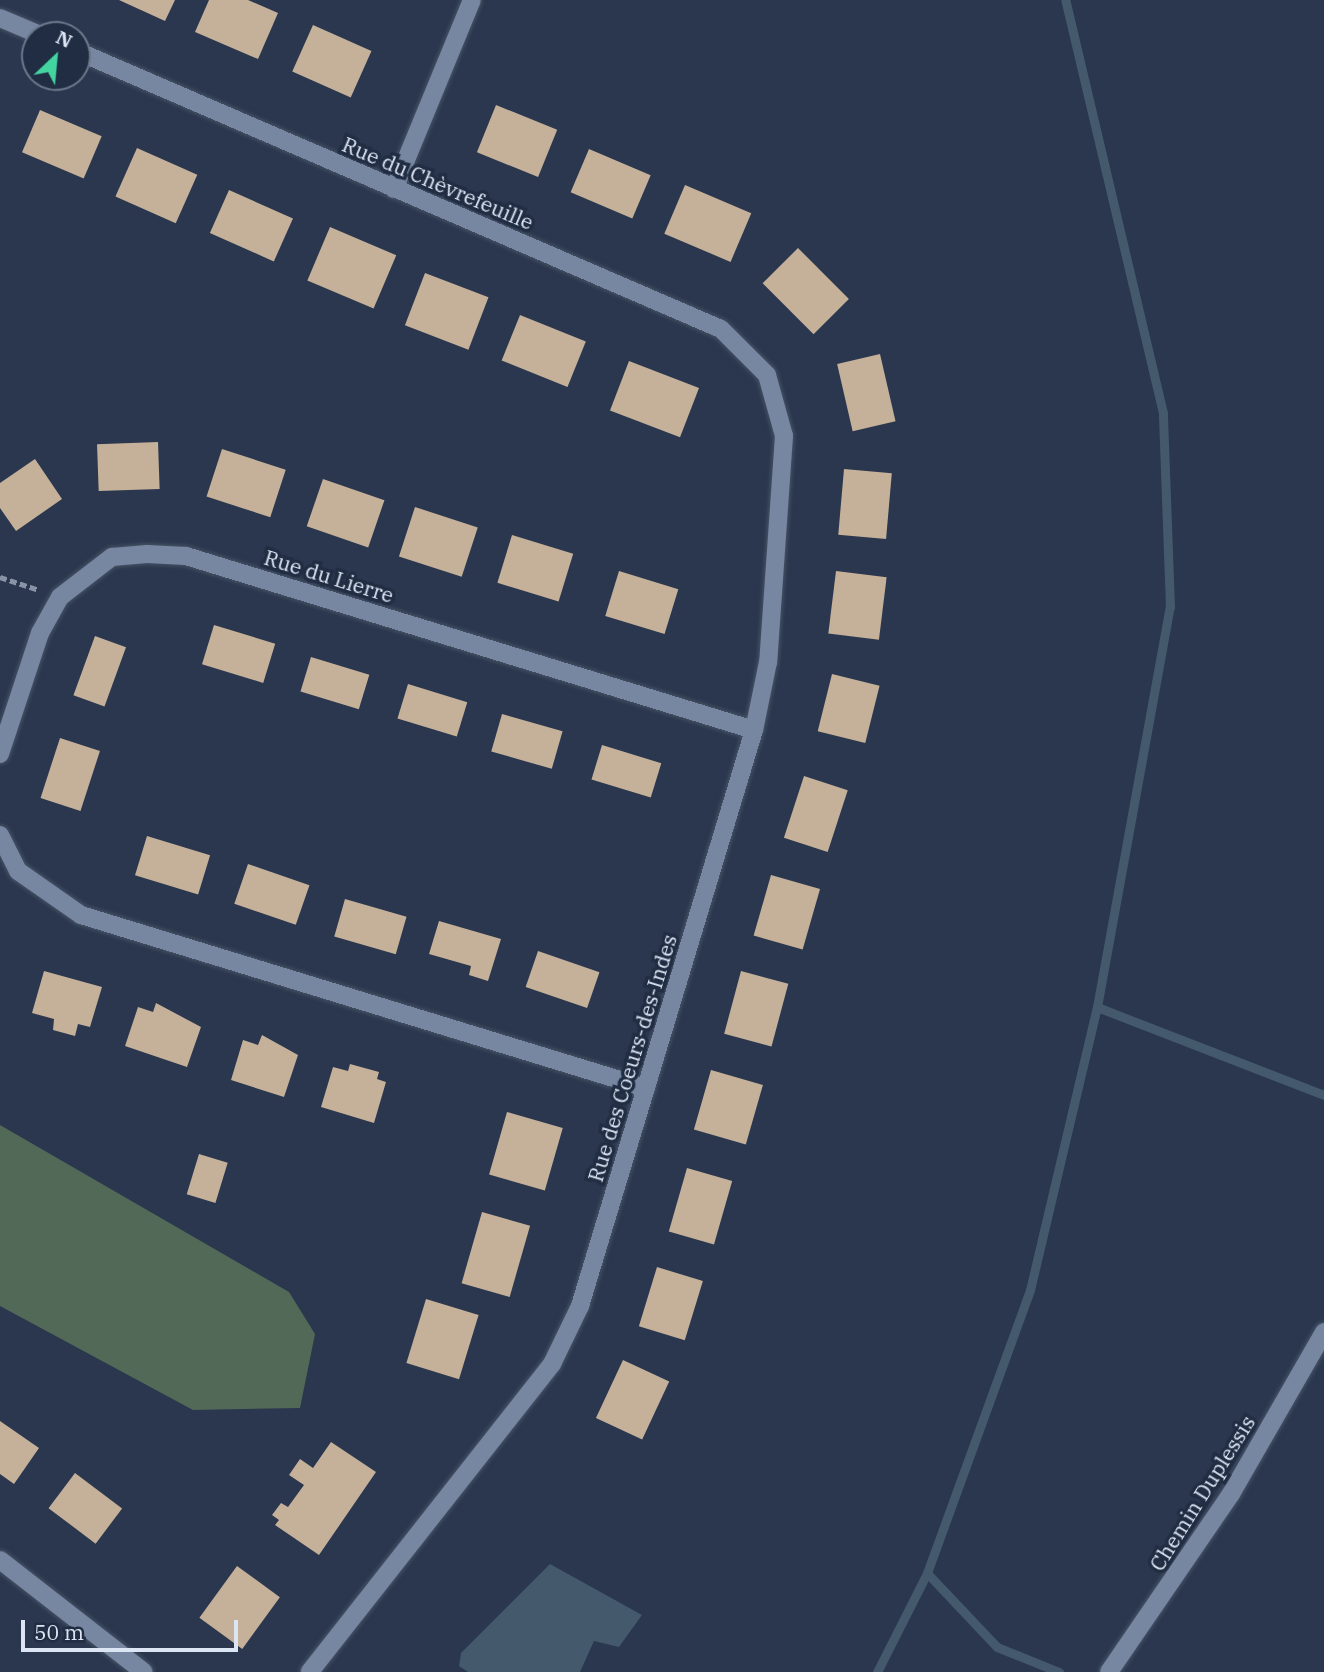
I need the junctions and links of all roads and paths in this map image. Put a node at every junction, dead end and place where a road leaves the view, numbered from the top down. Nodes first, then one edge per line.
1 (472, 0) edge
2 (0, 18) edge
3 (21, 27) edge
4 (91, 57) edge
5 (394, 189) junction
6 (767, 375) joint
7 (0, 577) edge
8 (60, 597) junction
9 (754, 730) junction
10 (0, 754) edge
11 (0, 835) edge
12 (646, 1088) junction
13 (1324, 1332) edge
14 (0, 1560) edge
15 (144, 1672) edge
16 (310, 1672) edge
17 (1109, 1672) edge

1 - 5 street
2 - 3 street
4 - 5 street, Rue du Chèvrefeuille
5 - 6 street, Rue du Chèvrefeuille
6 - 9 street, Rue des Coeurs-des-Indes
7 - 8 path
8 - 9 street, Rue du Lierre
8 - 10 street, Rue du Lierre
9 - 12 street, Rue des Coeurs-des-Indes
11 - 12 street
12 - 16 street, Rue des Coeurs-des-Indes
13 - 17 street, Chemin Duplessis
14 - 15 street

